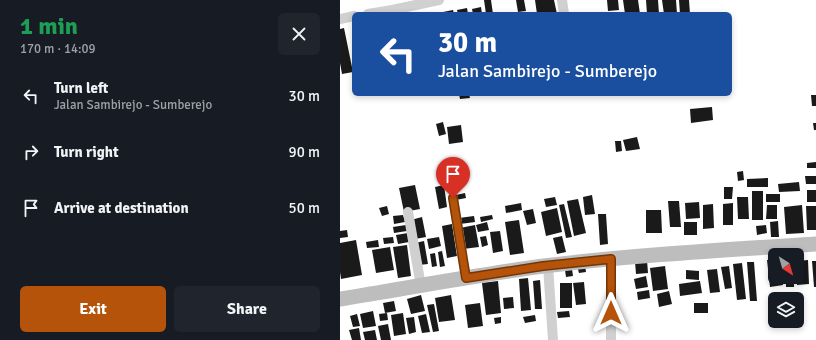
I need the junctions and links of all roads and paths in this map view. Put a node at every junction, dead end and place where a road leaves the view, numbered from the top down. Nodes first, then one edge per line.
1 (439, 0) edge
2 (562, 0) edge
3 (408, 3) edge
4 (375, 12) edge
5 (564, 12) edge
6 (352, 16) edge
7 (340, 19) edge
8 (453, 198) dead end
9 (408, 212) dead end
10 (816, 244) edge
11 (611, 259) junction
12 (548, 266) junction
13 (466, 278) junction
14 (421, 286) junction
15 (340, 300) edge
16 (553, 340) edge
17 (611, 340) edge

1 - 3 street
2 - 5 street
3 - 4 street
6 - 7 street
8 - 13 street
9 - 14 street
10 - 11 main road
11 - 12 main road
11 - 17 street
12 - 13 main road
12 - 16 street
13 - 14 main road
14 - 15 main road

